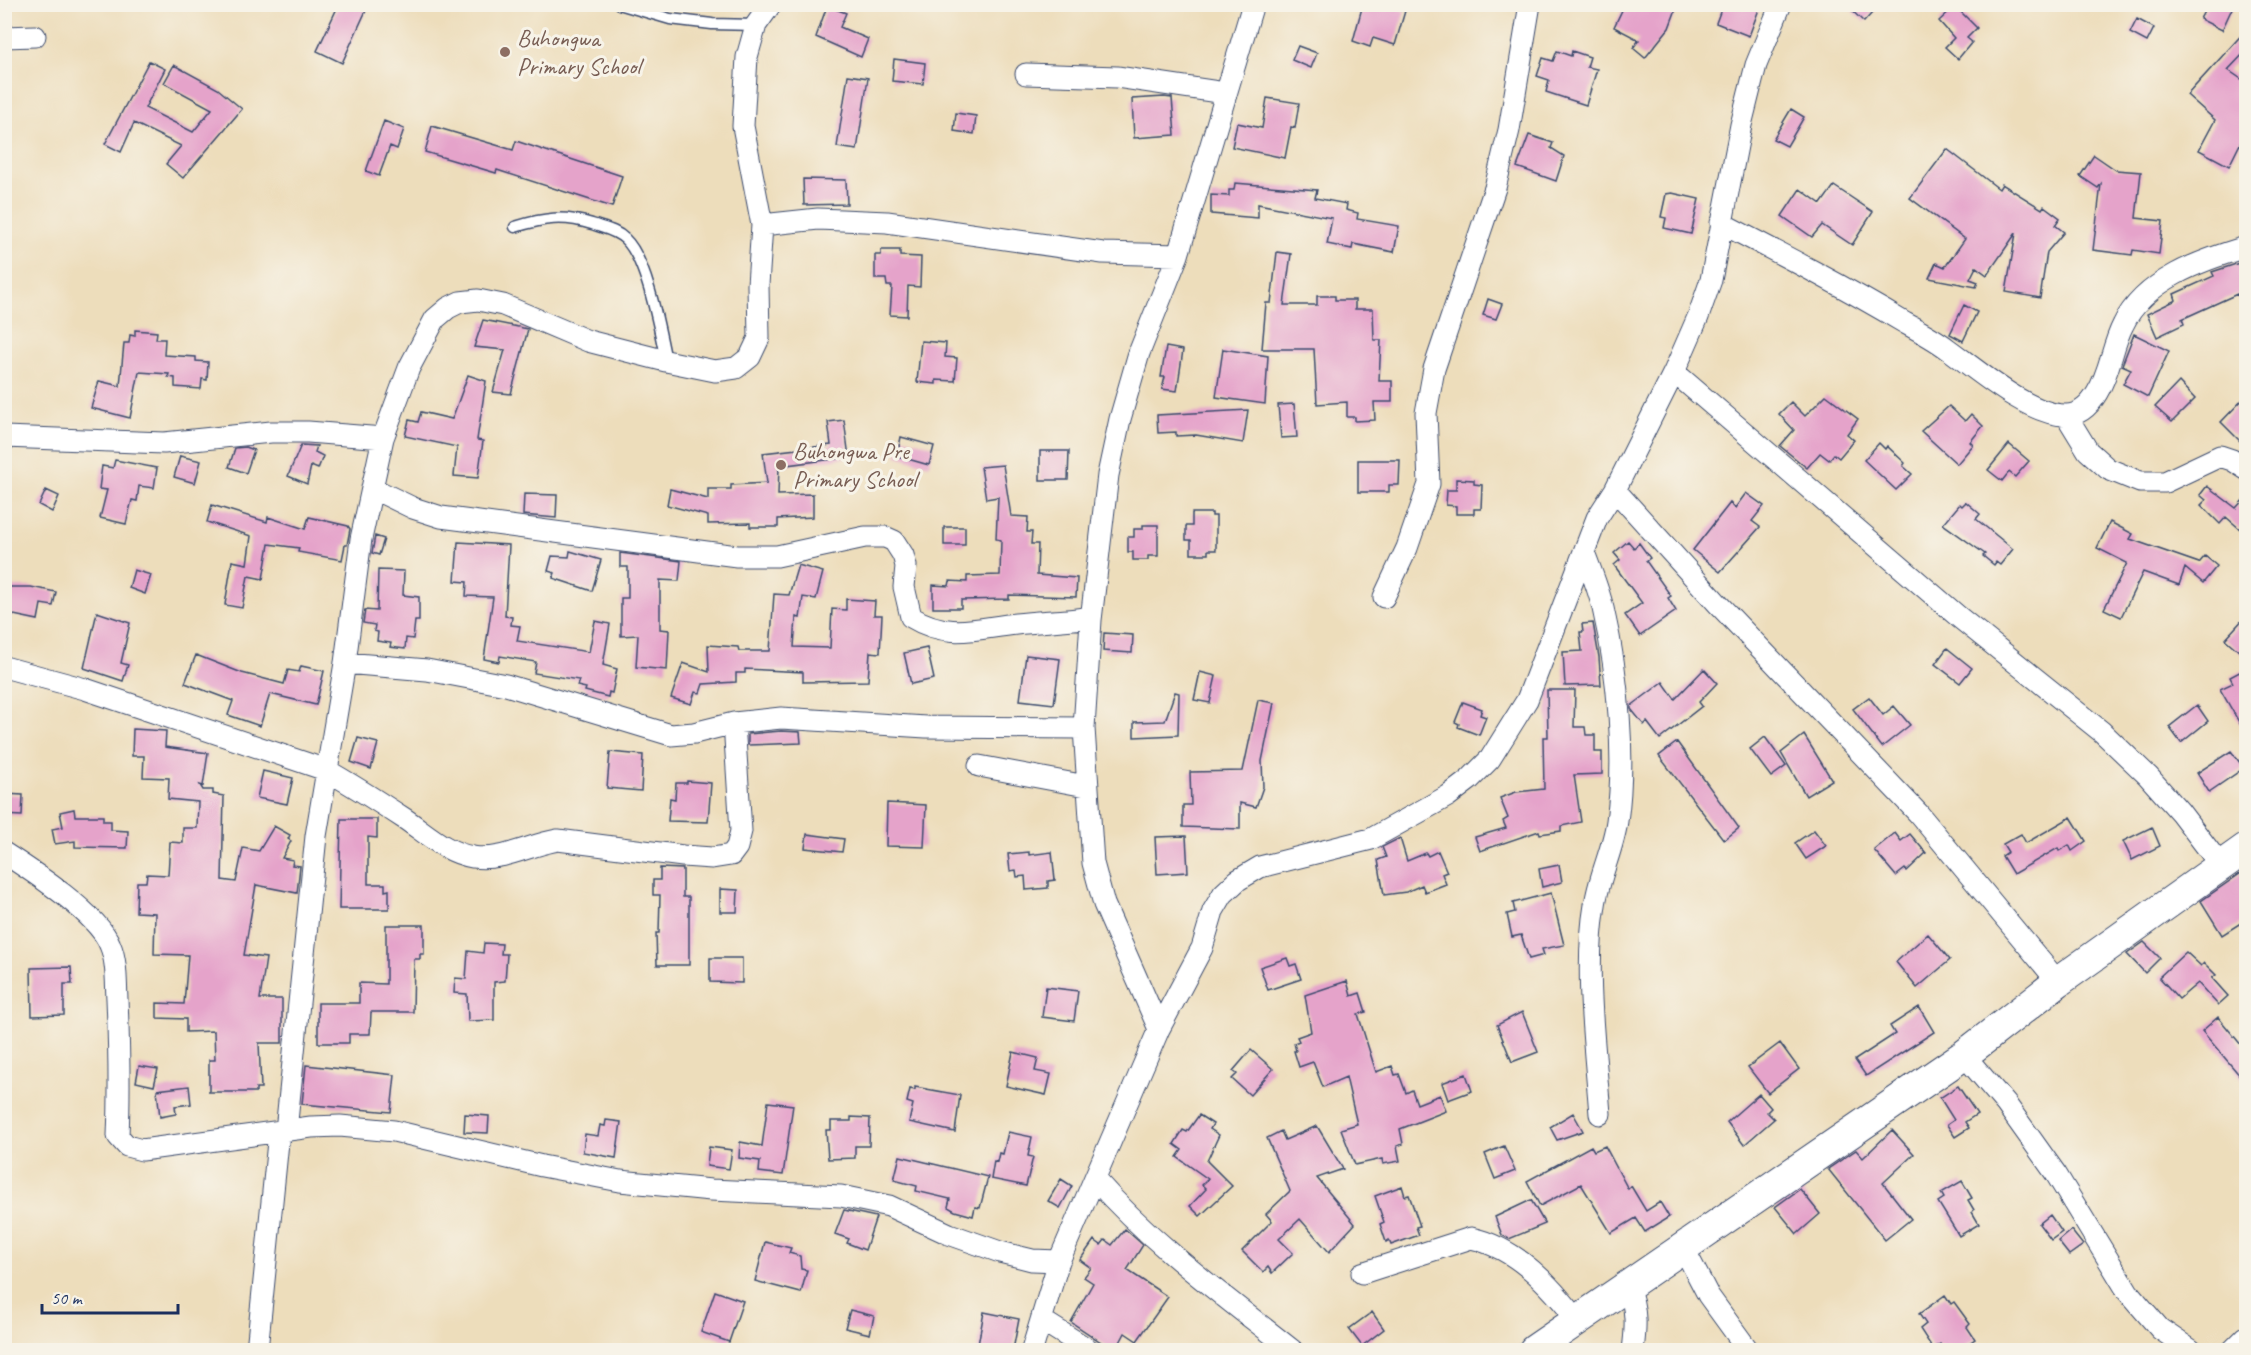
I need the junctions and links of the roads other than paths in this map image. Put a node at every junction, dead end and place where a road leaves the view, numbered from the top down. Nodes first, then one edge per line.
1 (771, 4) edge
2 (1253, 4) edge
3 (1530, 4) edge
4 (1781, 4) edge
5 (624, 5) edge
6 (756, 25) junction
7 (35, 36) dead end
8 (4, 37) edge
9 (1026, 74) dead end
10 (1225, 93) junction
11 (1721, 223) junction
12 (762, 225) junction
13 (515, 227) dead end
14 (2247, 247) edge
15 (1178, 255) junction
16 (666, 361) junction
17 (1674, 372) junction
18 (2066, 416) junction
19 (4, 437) edge
20 (383, 438) junction
21 (2247, 469) edge
22 (372, 488) junction
23 (1615, 490) junction
24 (1584, 552) junction
25 (1384, 597) dead end
26 (1091, 617) junction
27 (345, 663) junction
28 (4, 667) edge
29 (734, 723) junction
30 (1084, 728) junction
31 (979, 766) dead end
32 (326, 770) junction
33 (1086, 786) junction
34 (2247, 848) edge
35 (4, 853) edge
36 (2221, 866) junction
37 (2058, 982) junction
38 (1159, 1029) junction
39 (1964, 1055) junction
40 (1600, 1114) dead end
41 (282, 1132) junction
42 (1095, 1179) junction
43 (1683, 1247) junction
44 (1059, 1261) junction
45 (1362, 1273) dead end
46 (1628, 1287) junction
47 (1043, 1321) junction
48 (1578, 1321) junction
49 (2247, 1337) edge
50 (258, 1350) edge
51 (1032, 1350) edge
52 (1089, 1350) edge
53 (1292, 1350) edge
54 (1534, 1350) edge
55 (1633, 1350) edge
56 (1748, 1350) edge
57 (2191, 1350) edge
58 (2233, 1350) edge

1 - 6 street
2 - 10 street
3 - 25 street
4 - 11 street
5 - 6 lane
6 - 12 street
7 - 8 street
9 - 10 street
10 - 15 street
11 - 17 street
11 - 18 street
12 - 15 street
12 - 16 street
13 - 16 lane
14 - 18 street
15 - 26 street
16 - 20 street
17 - 23 street
17 - 36 street
18 - 21 street
19 - 20 street
20 - 22 street
22 - 26 street
22 - 27 street
23 - 24 street
23 - 37 street
24 - 38 street
24 - 40 street
26 - 30 street
27 - 29 street
27 - 32 street
28 - 32 street
29 - 30 street
29 - 32 street
30 - 33 street
31 - 33 street
32 - 41 street
33 - 38 street
34 - 36 street
35 - 41 street
36 - 37 street
37 - 39 street
38 - 42 street
39 - 43 street
39 - 57 street
41 - 44 street
41 - 50 street
42 - 44 street
42 - 53 street
43 - 46 street
43 - 56 street
44 - 47 street
45 - 48 street
46 - 48 street
46 - 55 street
47 - 51 street
47 - 52 street
48 - 54 street
49 - 58 street

